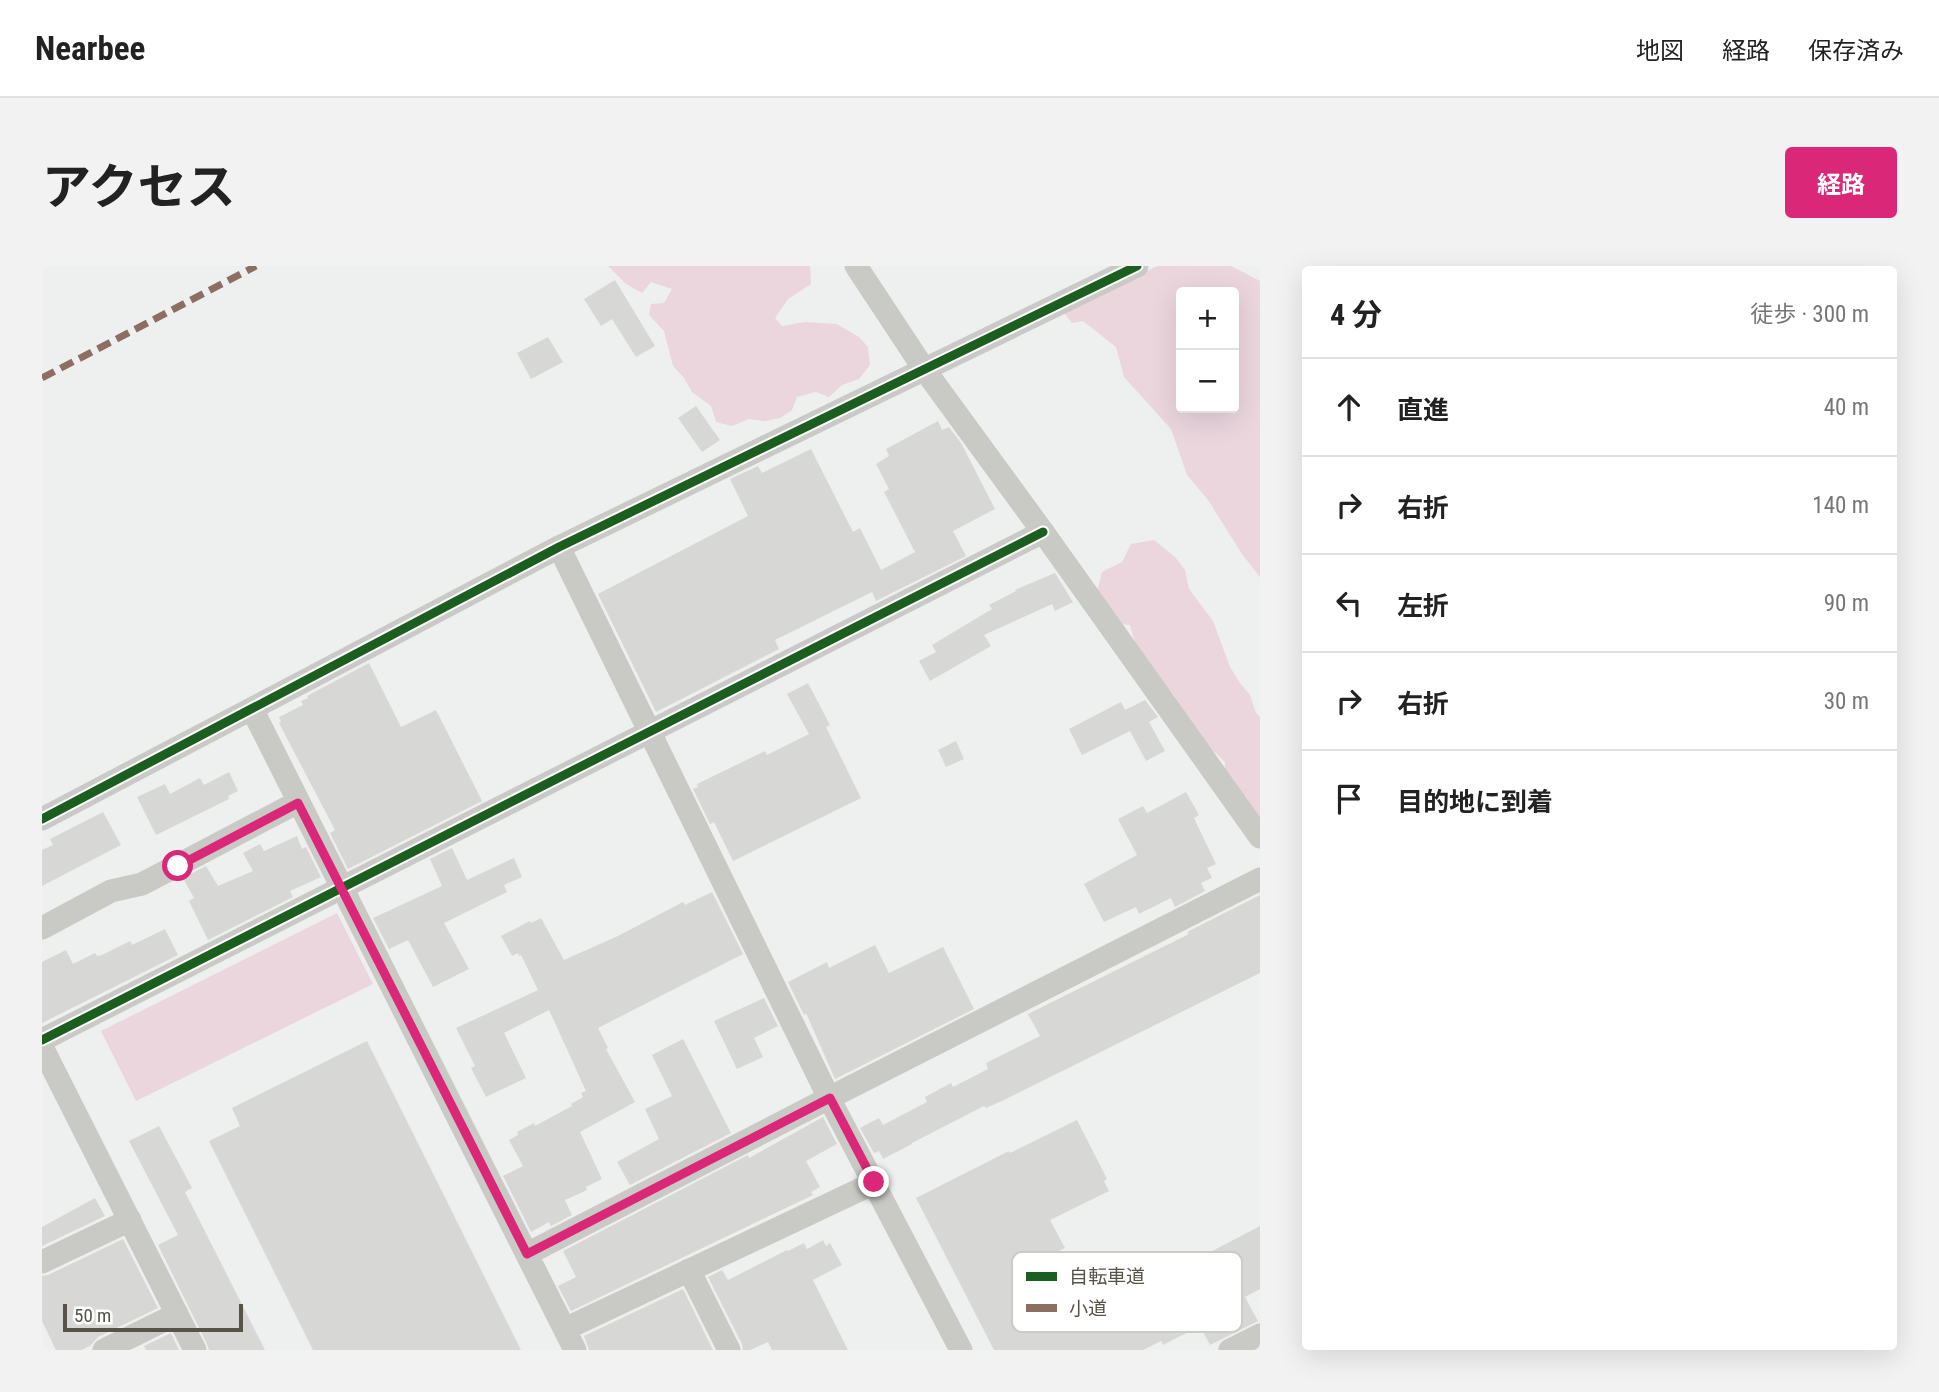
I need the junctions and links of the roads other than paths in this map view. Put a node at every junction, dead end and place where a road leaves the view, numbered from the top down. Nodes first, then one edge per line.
1 (856, 266) edge
2 (1137, 266) edge
3 (924, 369) junction
4 (1043, 532) junction
5 (559, 547) junction
6 (252, 709) junction
7 (650, 732) junction
8 (298, 803) junction
9 (42, 819) edge
10 (1260, 836) edge
11 (1260, 879) edge
12 (343, 889) junction
13 (42, 928) edge
14 (42, 1040) edge
15 (42, 1047) edge
16 (830, 1098) junction
17 (874, 1182) junction
18 (130, 1220) junction
19 (527, 1254) junction
20 (42, 1262) edge
21 (689, 1270) junction
22 (177, 1314) junction
23 (565, 1329) junction
24 (1260, 1335) edge
25 (104, 1350) edge
26 (195, 1350) edge
27 (575, 1350) edge
28 (729, 1350) edge
29 (961, 1350) edge
30 (1230, 1350) edge

1 - 3 street
2 - 3 street
3 - 4 street
3 - 5 street
4 - 7 street
4 - 10 street
5 - 6 street
5 - 7 street
6 - 8 street
6 - 9 street
7 - 12 street
7 - 16 street
8 - 12 street
8 - 13 street
11 - 16 street
12 - 14 street
12 - 19 street
15 - 18 street
16 - 17 street
16 - 19 street
17 - 21 street
17 - 29 street
18 - 20 street
18 - 22 street
19 - 23 street
21 - 23 street
21 - 28 street
22 - 25 street
22 - 26 street
23 - 27 street
24 - 30 street

